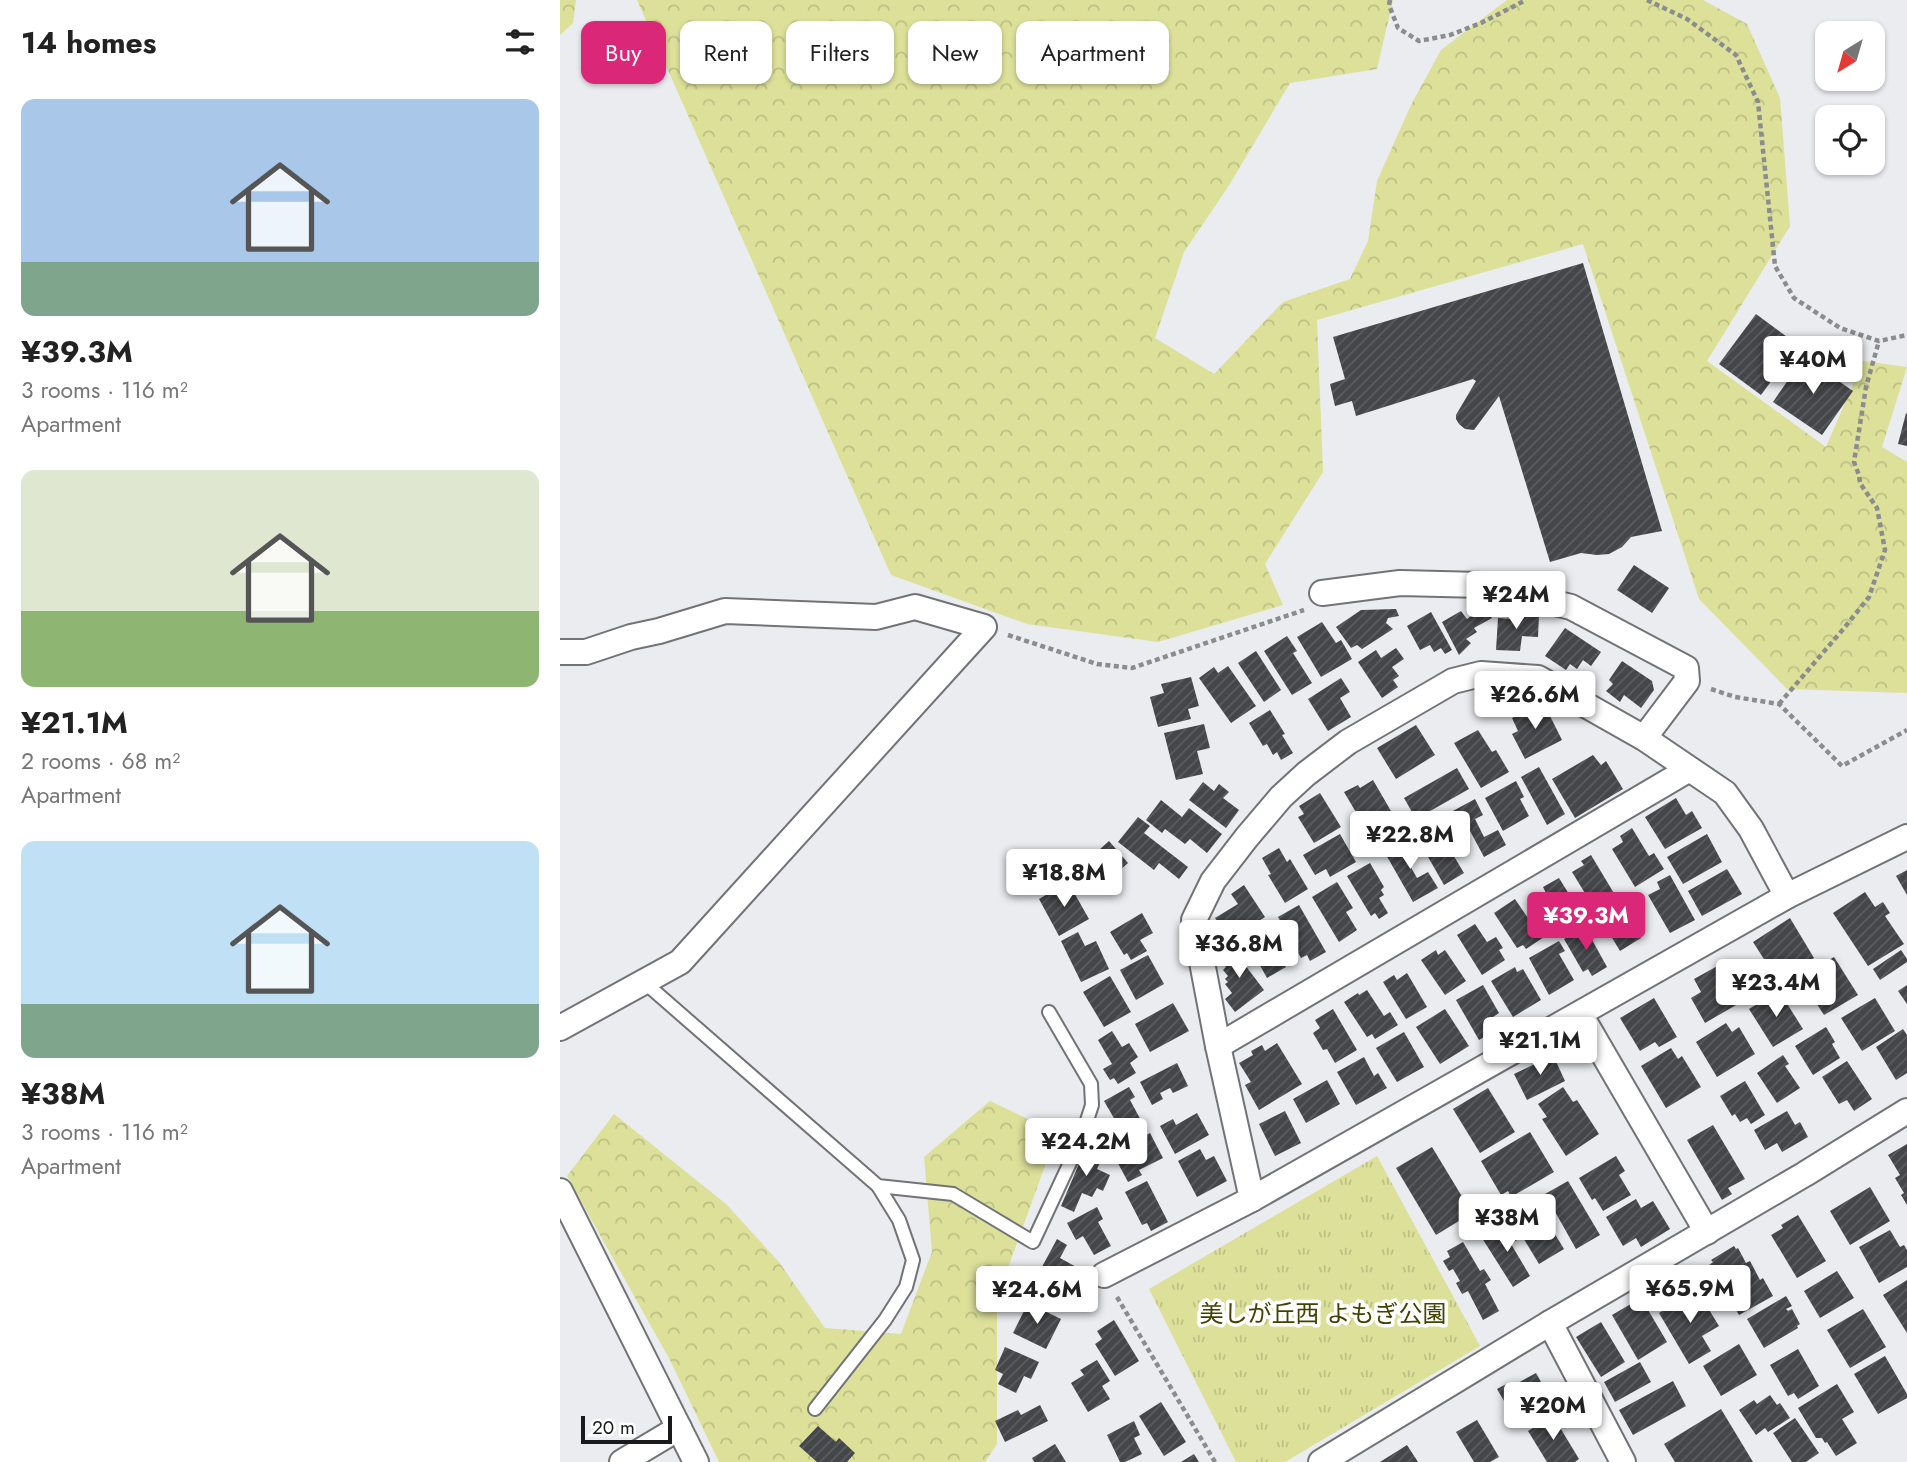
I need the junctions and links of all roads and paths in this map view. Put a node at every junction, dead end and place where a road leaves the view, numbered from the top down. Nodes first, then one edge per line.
1 (1390, 0) edge
2 (1526, 0) edge
3 (1647, 0) edge
4 (1907, 335) edge
5 (1879, 341) junction
6 (1321, 593) joint
7 (984, 627) junction
8 (560, 653) edge
9 (1687, 681) junction
10 (1779, 704) junction
11 (1907, 730) edge
12 (1644, 738) junction
13 (1688, 770) junction
14 (1907, 837) edge
15 (1787, 896) junction
16 (644, 982) junction
17 (1049, 1012) dead end
18 (1580, 1014) junction
19 (560, 1028) edge
20 (1218, 1046) junction
21 (1907, 1111) edge
22 (878, 1186) junction
23 (560, 1191) edge
24 (1251, 1199) junction
25 (1707, 1232) junction
26 (1104, 1275) joint
27 (1550, 1323) junction
28 (815, 1409) dead end
29 (679, 1428) junction
30 (622, 1462) edge
31 (696, 1462) edge
32 (1215, 1462) edge
33 (1321, 1462) edge
34 (1623, 1462) edge

1 - 2 path
3 - 5 path
4 - 5 path
5 - 10 path
6 - 7 path
6 - 9 street
7 - 8 street
7 - 16 street
9 - 10 path
9 - 12 street
10 - 11 path
12 - 13 street
12 - 20 street
13 - 15 street
13 - 20 street
14 - 15 street
15 - 18 street
16 - 19 street
16 - 22 lane
17 - 22 lane
18 - 24 street
18 - 25 street
20 - 24 street
21 - 25 street
22 - 28 lane
23 - 29 street
24 - 26 street
25 - 27 street
26 - 32 path
27 - 33 street
27 - 34 street
29 - 30 street
29 - 31 street

